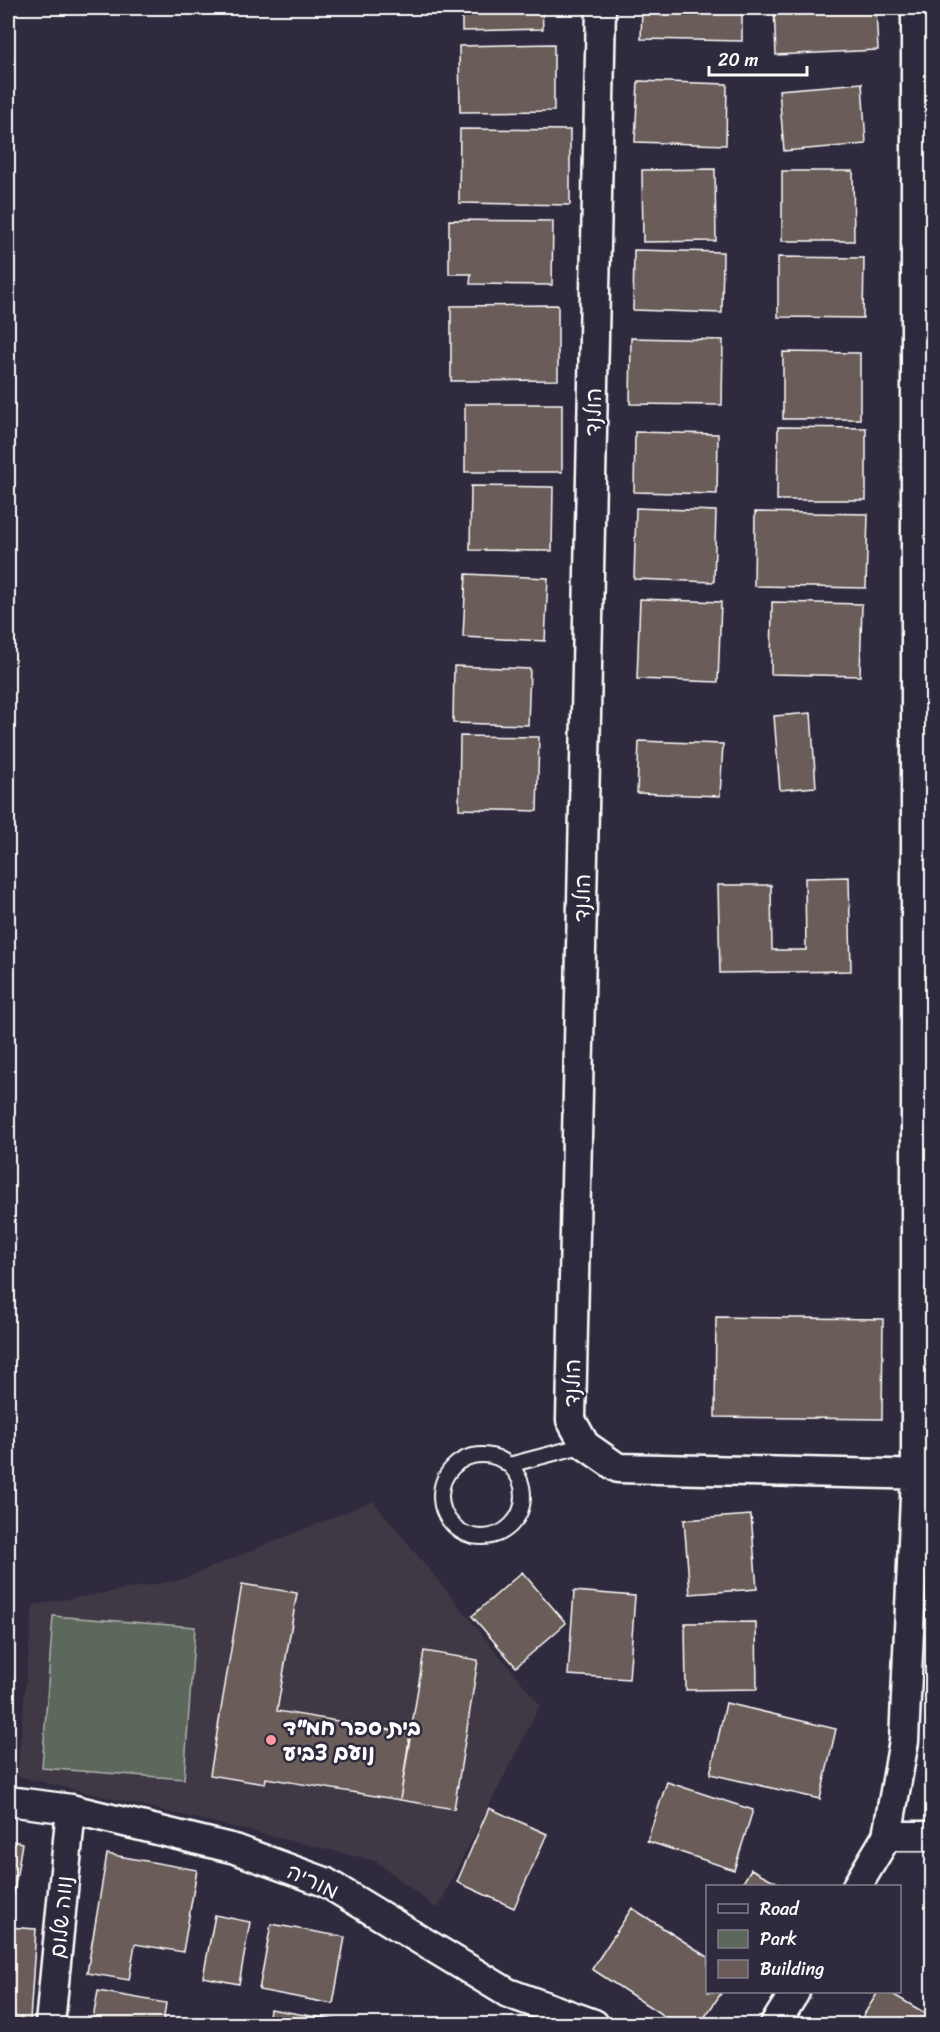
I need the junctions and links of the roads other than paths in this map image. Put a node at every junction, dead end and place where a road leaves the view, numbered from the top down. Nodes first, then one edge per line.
1 (601, 8) edge
2 (916, 8) edge
3 (585, 1445) junction
4 (509, 1465) junction
5 (924, 1475) edge
6 (8, 1801) edge
7 (71, 1809) junction
8 (887, 1836) junction
9 (933, 1836) edge
10 (858, 1885) edge
11 (794, 1993) edge
12 (50, 2025) edge
13 (594, 2025) edge
14 (775, 2025) edge

1 - 3 street, הולנד
2 - 5 street
3 - 4 lane
3 - 5 street, הולנד
4 - 4 lane
5 - 8 street
6 - 7 street, מוריה
7 - 12 street, נווה שלום
7 - 13 street, מוריה
8 - 9 street
8 - 10 street
11 - 14 street

